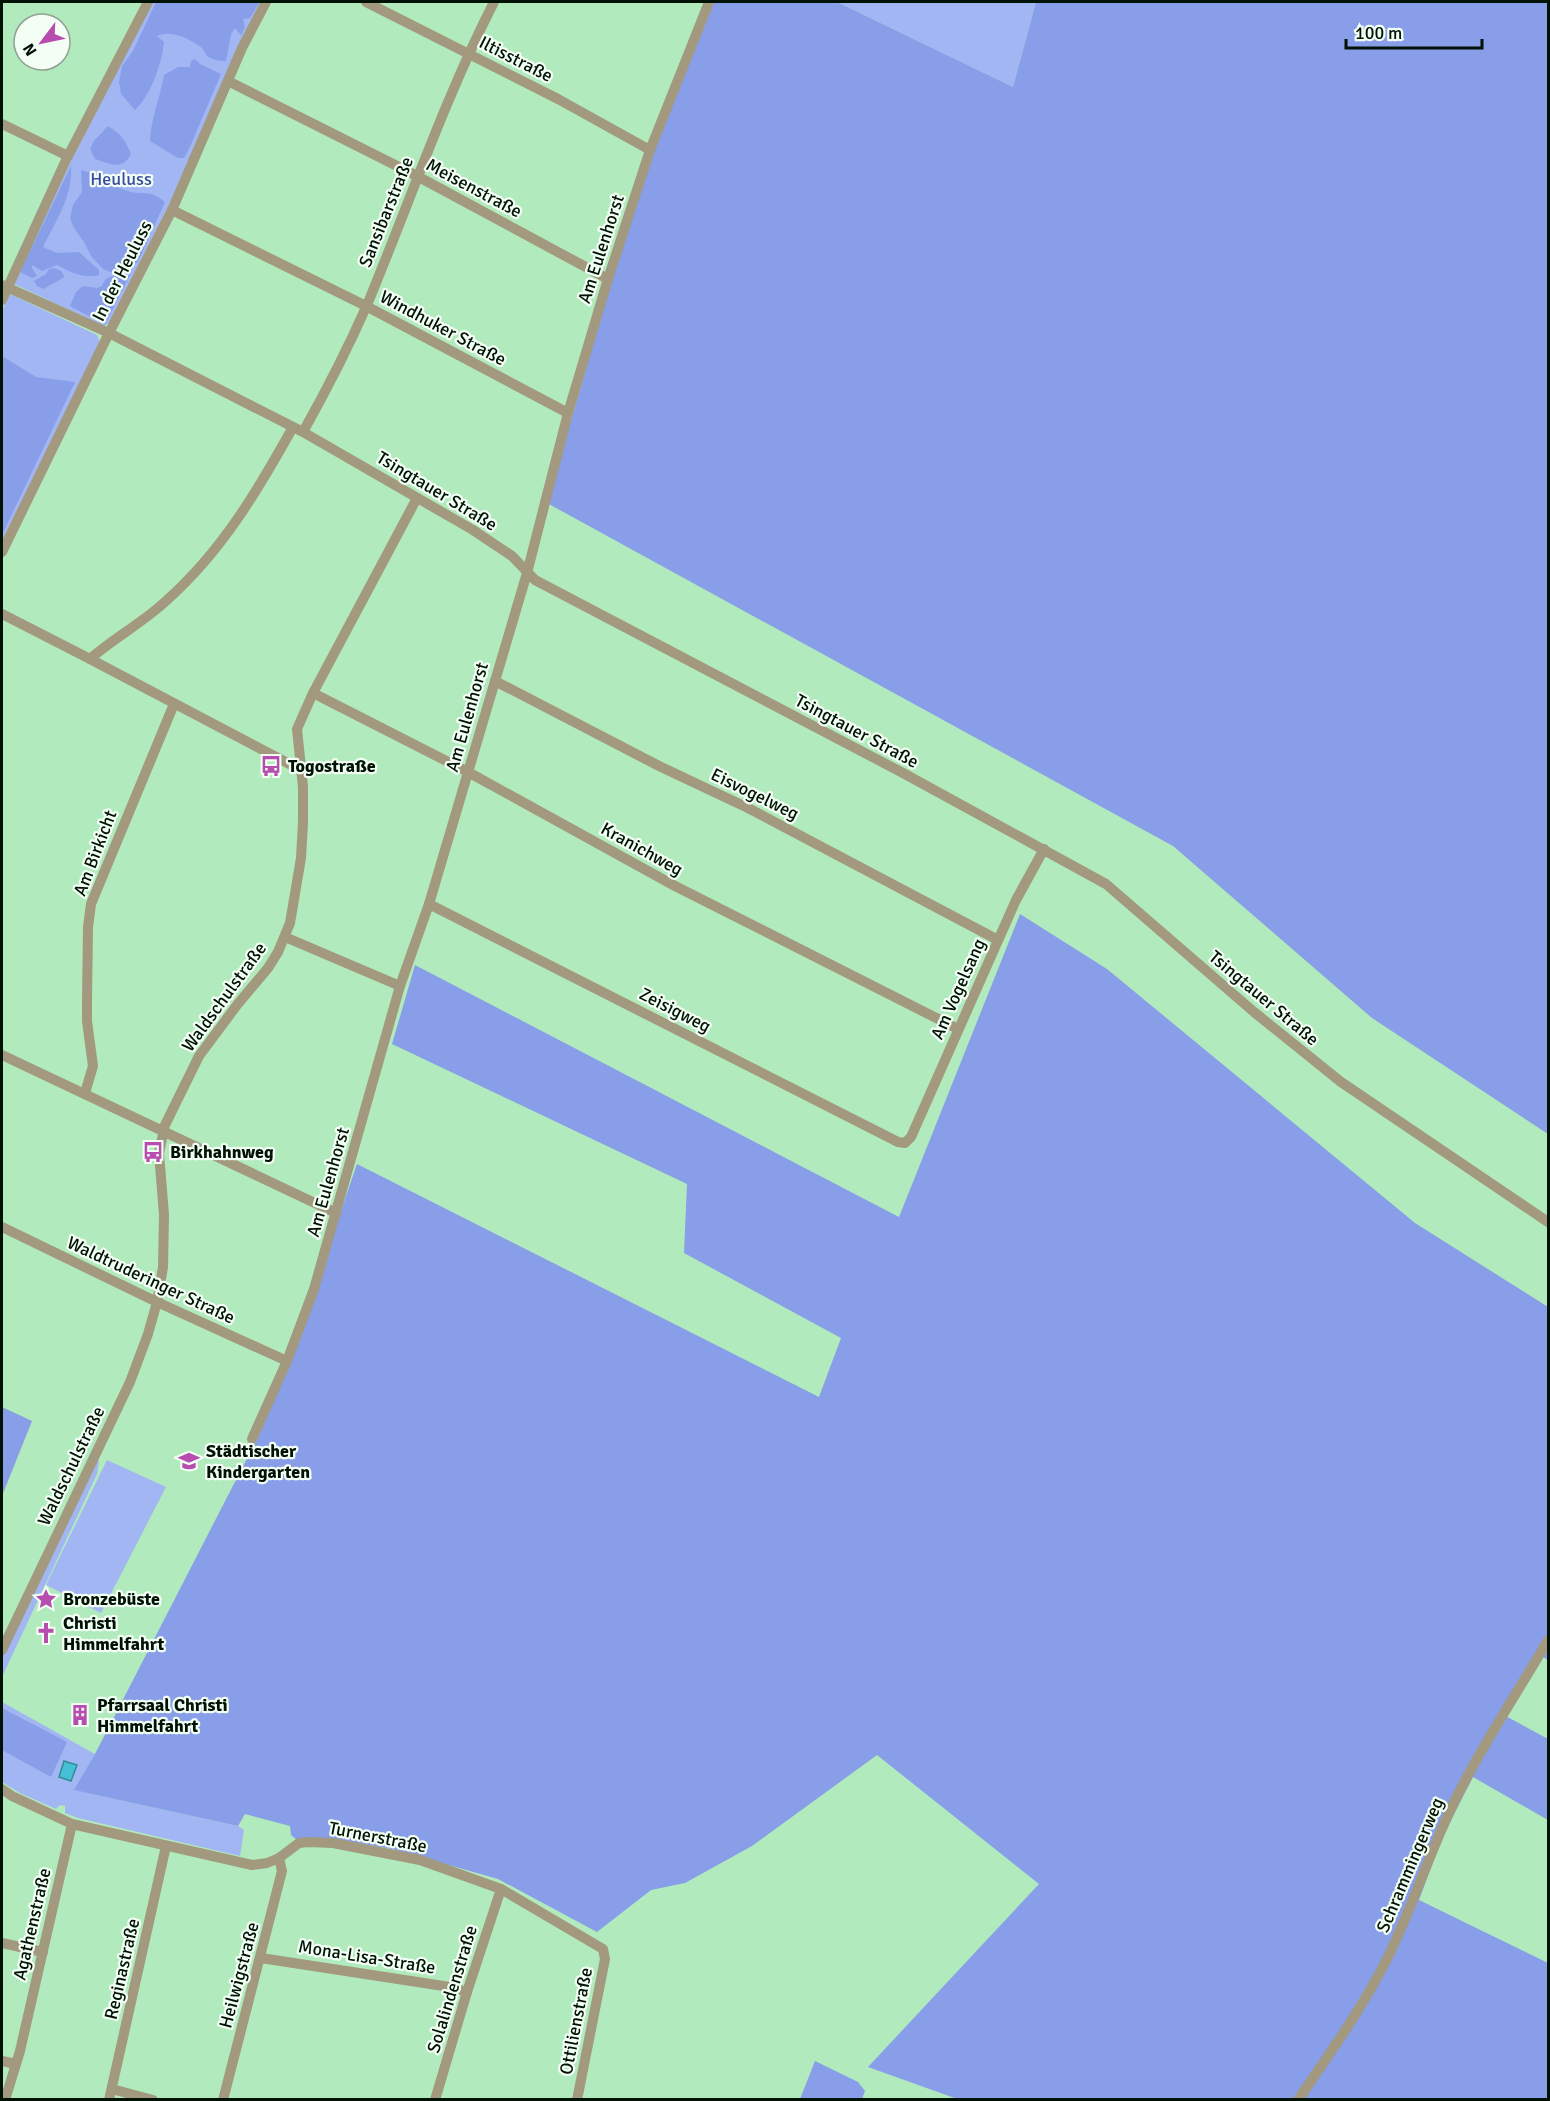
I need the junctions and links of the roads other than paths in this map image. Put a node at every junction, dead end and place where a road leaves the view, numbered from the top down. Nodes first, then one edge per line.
1 (148, 2) edge
2 (266, 2) edge
3 (366, 2) edge
4 (494, 2) edge
5 (709, 2) edge
6 (468, 53) junction
7 (228, 81) junction
8 (2, 124) edge
9 (650, 150) junction
10 (68, 156) junction
11 (417, 176) junction
12 (172, 210) junction
13 (608, 279) junction
14 (4, 286) edge
15 (2, 300) edge
16 (366, 306) junction
17 (109, 333) junction
18 (568, 413) junction
19 (298, 429) junction
20 (417, 498) junction
21 (2, 552) edge
22 (527, 573) junction
23 (2, 615) edge
24 (90, 658) junction
25 (495, 681) junction
26 (313, 693) junction
27 (174, 704) junction
28 (301, 770) junction
29 (468, 772) junction
30 (1044, 849) junction
31 (429, 904) junction
32 (285, 937) junction
33 (998, 940) junction
34 (400, 986) junction
35 (958, 1029) junction
36 (2, 1055) edge
37 (85, 1093) junction
38 (162, 1132) junction
39 (905, 1143) joint
40 (336, 1214) junction
41 (1548, 1222) edge
42 (2, 1227) edge
43 (157, 1302) junction
44 (287, 1361) junction
45 (252, 1439) dead end
46 (1548, 1640) edge
47 (2, 1650) edge
48 (2, 1789) edge
49 (72, 1824) junction
50 (166, 1846) junction
51 (279, 1858) junction
52 (501, 1889) junction
53 (2, 1943) edge
54 (603, 1949) joint
55 (43, 1952) junction
56 (261, 1958) junction
57 (467, 1992) junction
58 (2, 2061) edge
59 (16, 2064) junction
60 (110, 2094) edge
61 (5, 2100) edge
62 (153, 2100) edge
63 (223, 2100) edge
64 (435, 2100) edge
65 (577, 2100) edge
66 (1299, 2100) edge

1 - 10 street
2 - 7 street, In der Heuluss
3 - 6 street, Iltisstraße
4 - 6 street, Sansibarstraße
5 - 9 street, Am Eulenhorst
6 - 9 street, Iltisstraße
6 - 11 street, Sansibarstraße
7 - 11 street, Meisenstraße
7 - 12 street, In der Heuluss
8 - 10 street
9 - 13 street, Am Eulenhorst
10 - 14 street
11 - 13 street, Meisenstraße
11 - 16 street, Sansibarstraße
12 - 16 street, Windhuker Straße
12 - 17 street, In der Heuluss
13 - 18 street, Am Eulenhorst
14 - 15 street
14 - 17 street, Tsingtauer Straße
16 - 18 street, Windhuker Straße
16 - 19 street, Sansibarstraße
17 - 19 street, Tsingtauer Straße
17 - 21 street, In der Heuluss
18 - 22 street, Am Eulenhorst
19 - 20 street, Tsingtauer Straße
19 - 24 street, Sansibarstraße
20 - 22 street, Tsingtauer Straße
20 - 26 street, Waldschulstraße
22 - 25 street, Am Eulenhorst
22 - 30 street, Tsingtauer Straße
23 - 24 street
24 - 27 street
25 - 29 street, Am Eulenhorst
25 - 33 street, Eisvogelweg
26 - 28 street, Waldschulstraße
26 - 29 street, Kranichweg
27 - 28 street
27 - 37 street, Am Birkicht
28 - 32 street, Waldschulstraße
29 - 31 street, Am Eulenhorst
29 - 35 street, Kranichweg
30 - 33 street, Am Vogelsang
30 - 41 street, Tsingtauer Straße
31 - 34 street, Am Eulenhorst
31 - 39 street, Zeisigweg
32 - 34 street
32 - 38 street, Waldschulstraße
33 - 35 street, Am Vogelsang
34 - 40 street, Am Eulenhorst
35 - 39 street, Am Vogelsang
36 - 37 street
37 - 38 street
38 - 40 street
38 - 43 street, Waldschulstraße
40 - 44 street, Am Eulenhorst
42 - 43 street, Waldtruderinger Straße
43 - 44 street, Waldtruderinger Straße
43 - 47 street, Waldschulstraße
44 - 45 street, Am Eulenhorst
46 - 66 street, Schrammingerweg
48 - 49 street, Turnerstraße
49 - 50 street, Turnerstraße
49 - 55 street, Agathenstraße
50 - 51 street, Turnerstraße
50 - 60 street, Reginastraße
51 - 52 street, Turnerstraße
51 - 56 street, Heilwigstraße
52 - 54 street, Turnerstraße
52 - 57 street, Solalindenstraße
53 - 55 street
54 - 65 street, Ottilienstraße
55 - 59 street, Agathenstraße
56 - 57 street, Mona-Lisa-Straße
56 - 63 street, Heilwigstraße
57 - 64 street, Solalindenstraße
58 - 59 street
59 - 61 street, Agathenstraße
60 - 62 street

